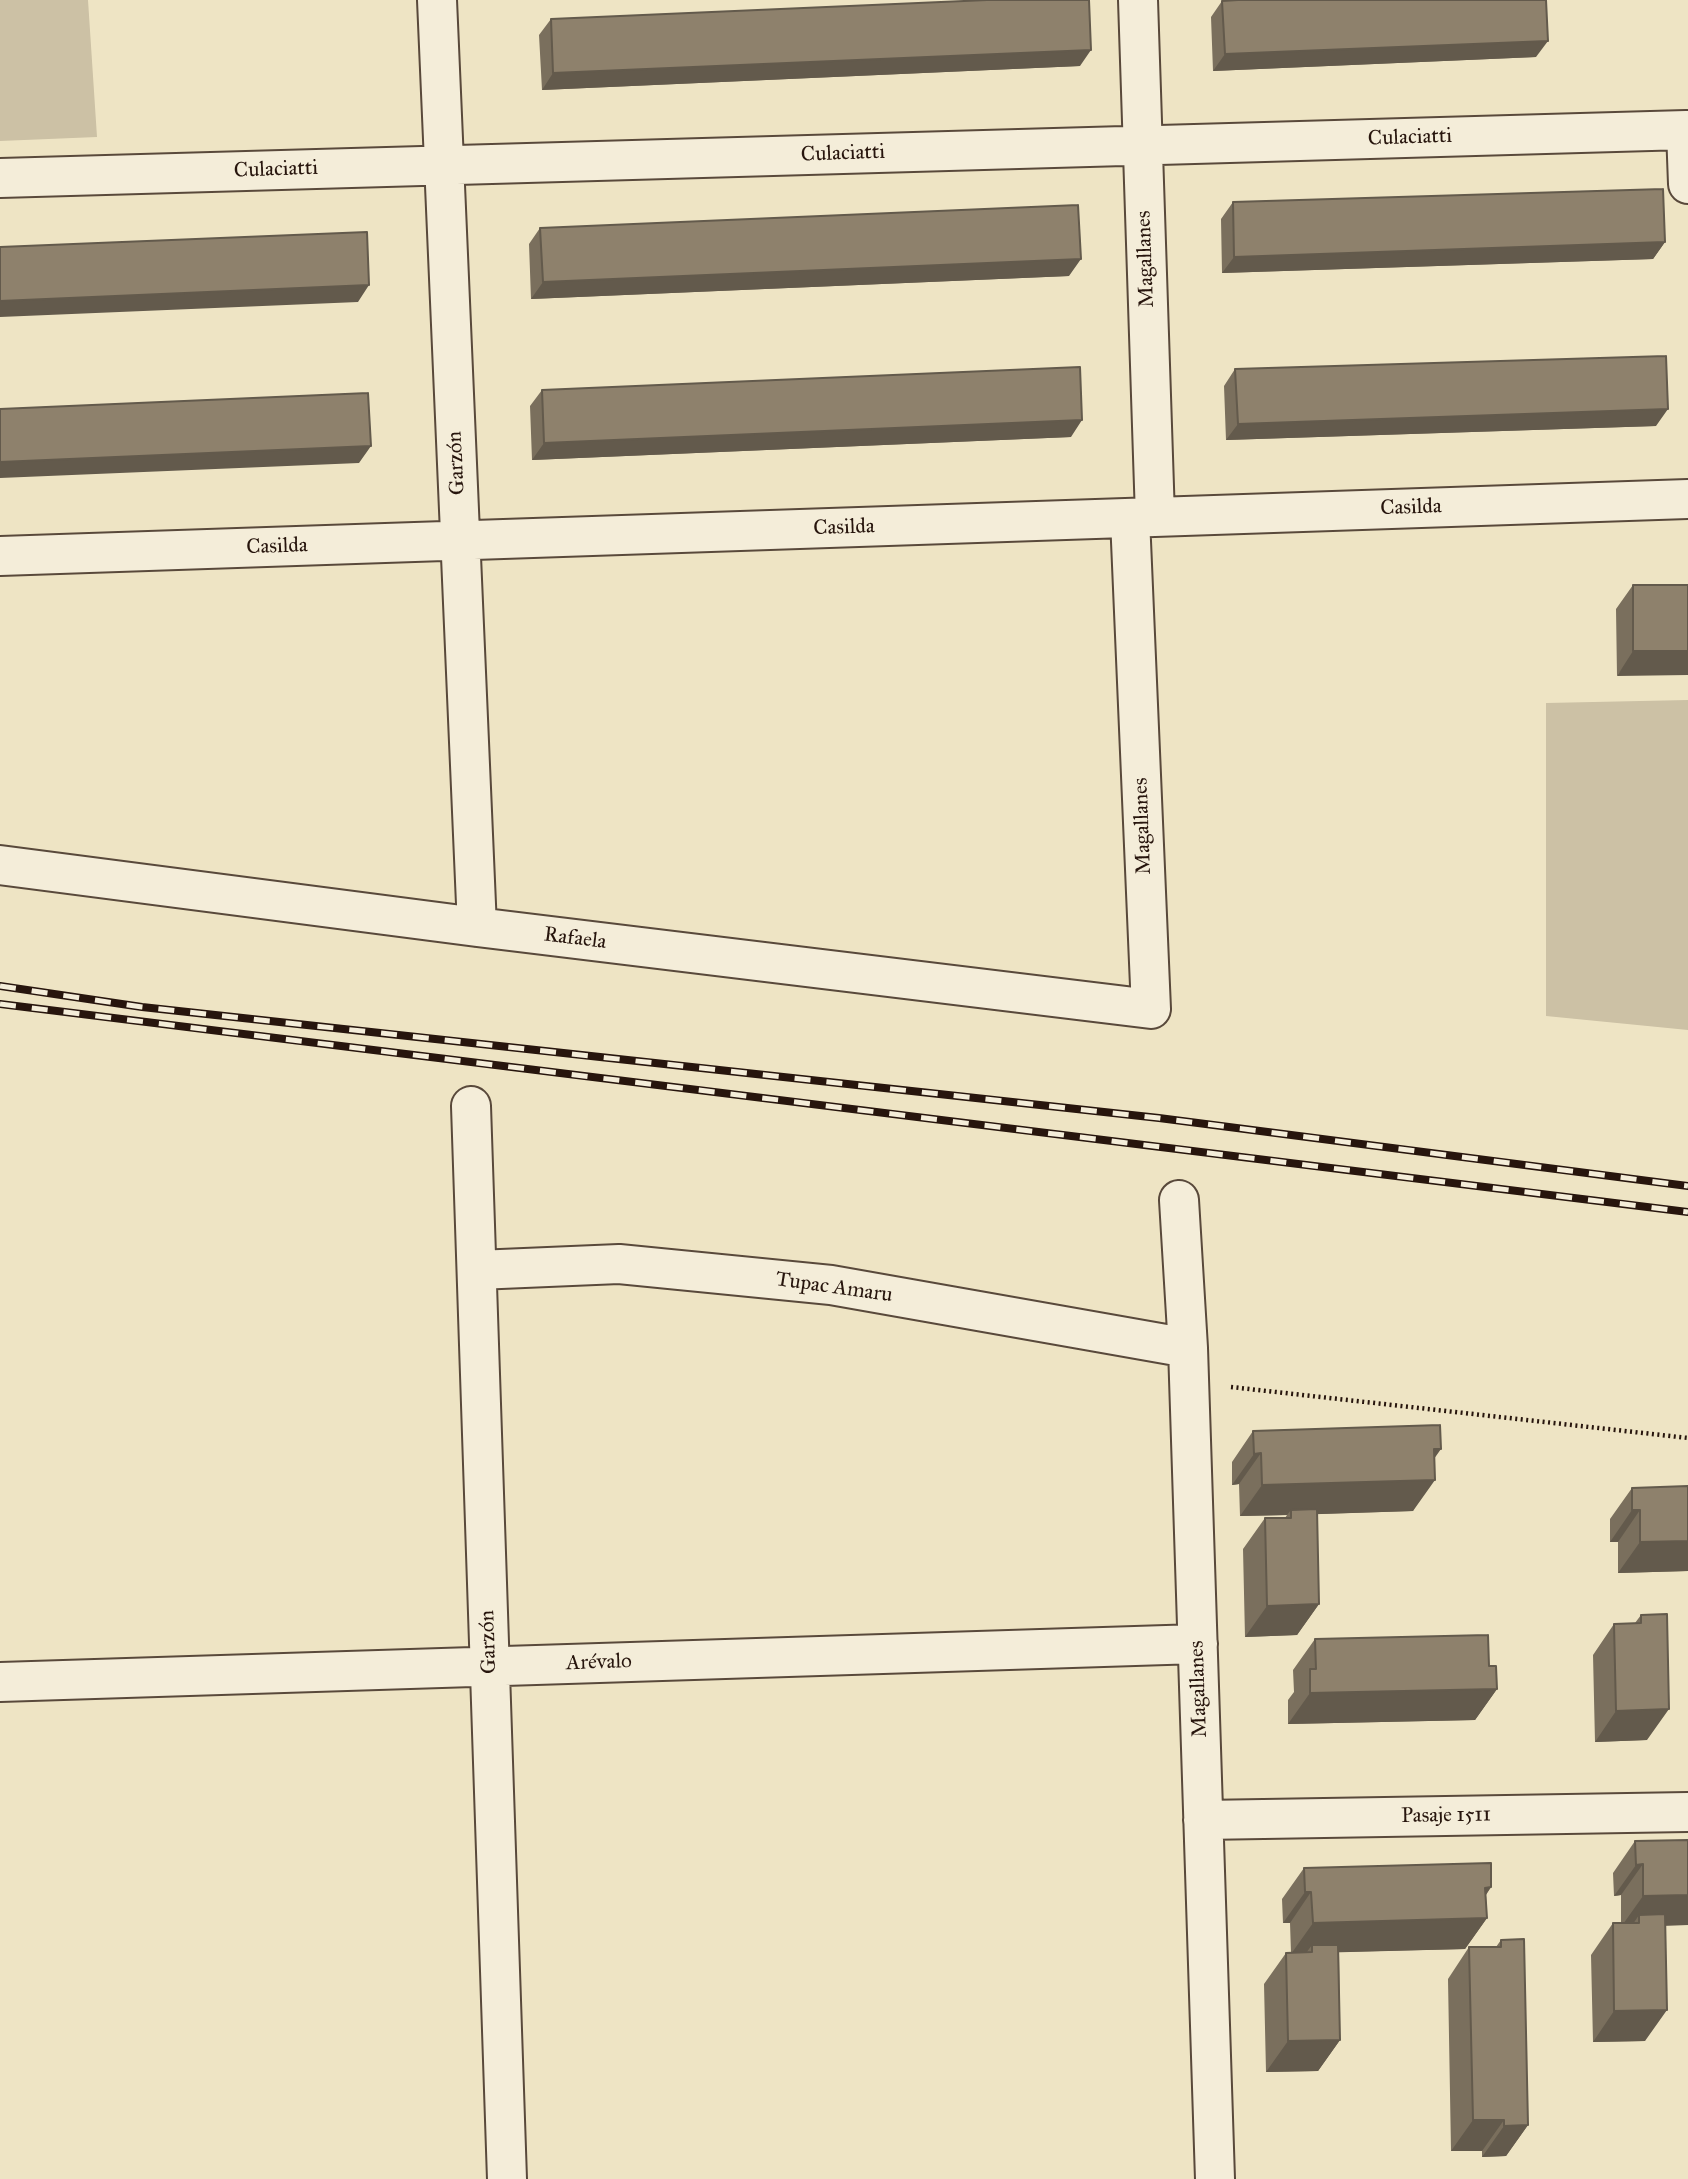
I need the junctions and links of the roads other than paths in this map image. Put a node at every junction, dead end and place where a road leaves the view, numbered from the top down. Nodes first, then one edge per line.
1 (437, 0) edge
2 (1138, 0) edge
3 (1143, 146) junction
4 (444, 165) junction
5 (0, 178) edge
6 (1688, 184) edge
7 (1688, 499) edge
8 (1142, 518) junction
9 (460, 541) junction
10 (0, 556) edge
11 (0, 865) edge
12 (477, 927) junction
13 (1151, 1009) joint
14 (471, 1106) dead end
15 (1179, 1200) dead end
16 (477, 1270) junction
17 (1188, 1365) junction
18 (1198, 1644) junction
19 (490, 1666) junction
20 (0, 1682) edge
21 (1688, 1812) edge
22 (1203, 1820) junction
23 (507, 2179) edge
24 (1215, 2179) edge

1 - 4 street, Garzón
2 - 3 street, Magallanes
3 - 4 street, Culaciatti
3 - 6 street, Culaciatti
3 - 8 street, Magallanes
4 - 5 street, Culaciatti
4 - 9 street, Garzón
7 - 8 street, Casilda
8 - 9 street, Casilda
8 - 13 street, Magallanes
9 - 10 street, Casilda
9 - 12 street, Garzón
11 - 12 street, Rafaela
12 - 13 street, Rafaela
14 - 16 street, Garzón
15 - 17 street, Magallanes
16 - 17 street, Tupac Amaru
16 - 19 street, Garzón
17 - 18 street, Magallanes
18 - 19 street, Arévalo
18 - 22 street, Magallanes
19 - 20 street, Arévalo
19 - 23 street, Garzón
21 - 22 street, Pasaje 1511
22 - 24 street, Magallanes

